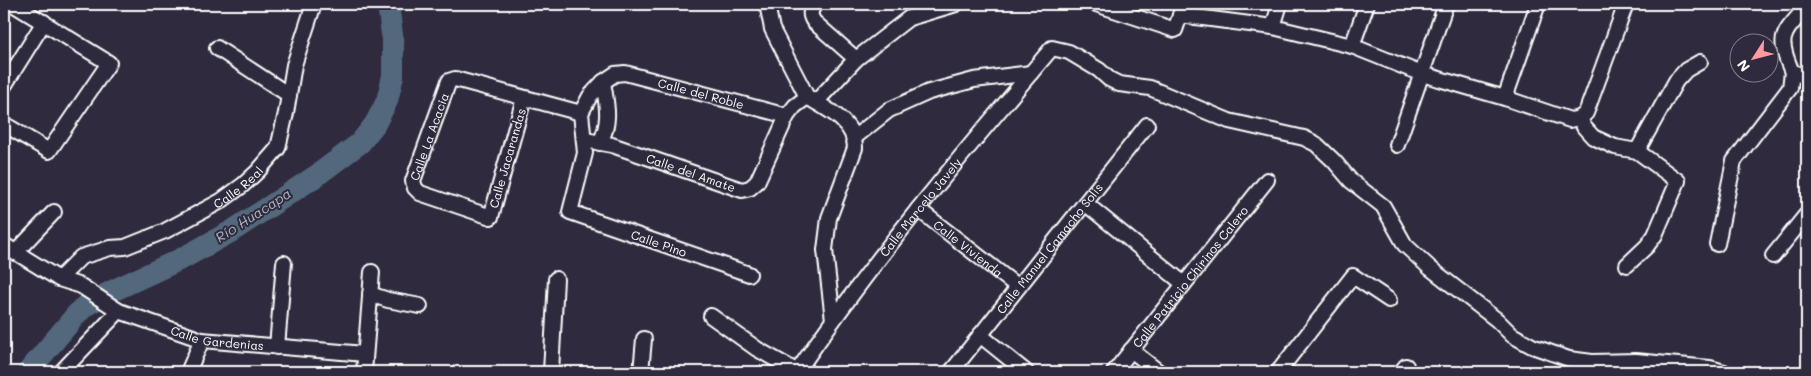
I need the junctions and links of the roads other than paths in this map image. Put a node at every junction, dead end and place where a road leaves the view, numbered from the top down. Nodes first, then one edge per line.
1 (13, 4) edge
2 (314, 4) edge
3 (767, 4) edge
4 (816, 4) edge
5 (919, 4) edge
6 (1096, 4) edge
7 (1280, 4) edge
8 (1368, 4) edge
9 (1446, 4) edge
10 (1538, 4) edge
11 (1626, 4) edge
12 (946, 5) edge
13 (1807, 6) edge
14 (1182, 9) edge
15 (909, 18) junction
16 (44, 22) junction
17 (1273, 27) junction
18 (1352, 46) junction
19 (217, 48) dead end
20 (856, 59) junction
21 (1700, 62) dead end
22 (1792, 72) junction
23 (1031, 73) junction
24 (1422, 74) junction
25 (1807, 77) edge
26 (603, 82) junction
27 (4, 86) edge
28 (289, 95) junction
29 (524, 98) junction
30 (1505, 98) junction
31 (812, 100) junction
32 (581, 113) junction
33 (787, 116) junction
34 (1580, 118) junction
35 (4, 124) edge
36 (1147, 125) dead end
37 (855, 137) junction
38 (585, 140) junction
39 (600, 143) junction
40 (1397, 145) dead end
41 (1637, 151) junction
42 (1268, 180) dead end
43 (1085, 203) junction
44 (918, 209) junction
45 (54, 212) dead end
46 (1807, 214) edge
47 (491, 217) joint
48 (1717, 244) dead end
49 (10, 249) edge
50 (1773, 256) dead end
51 (284, 264) dead end
52 (1627, 264) dead end
53 (372, 272) dead end
54 (749, 274) dead end
55 (59, 279) junction
56 (556, 279) dead end
57 (1184, 284) junction
58 (1018, 287) junction
59 (370, 294) junction
60 (1389, 300) dead end
61 (420, 306) dead end
62 (114, 308) junction
63 (711, 316) dead end
64 (833, 320) junction
65 (980, 336) junction
66 (644, 339) dead end
67 (202, 340) junction
68 (277, 347) junction
69 (1131, 350) junction
70 (366, 354) junction
71 (1634, 367) edge
72 (61, 372) edge
73 (188, 372) edge
74 (364, 372) edge
75 (551, 372) edge
76 (641, 372) edge
77 (798, 372) edge
78 (951, 372) edge
79 (1026, 372) edge
80 (1114, 372) edge
81 (1159, 372) edge
82 (1278, 372) edge
83 (1724, 372) edge

1 - 16 street
2 - 28 street, Calle Real
3 - 31 street
4 - 20 street
5 - 15 street
6 - 14 street
7 - 17 street
8 - 18 street
9 - 24 street
10 - 30 street
11 - 34 street
12 - 15 street
13 - 22 street
14 - 17 street
15 - 20 street, Calle del Amate
16 - 27 street
16 - 35 street
17 - 18 street
18 - 24 street
19 - 28 street
20 - 31 street, Calle del Amate
21 - 41 street
22 - 25 street
22 - 48 street
23 - 37 street
23 - 44 street, Calle Marcelo Javely
23 - 71 street, Calle Marcelo Javely
24 - 30 street
24 - 40 street
26 - 32 street
26 - 33 street, Calle del Roble
26 - 39 street
28 - 55 street, Calle Real
29 - 32 street, Calle La Acacia
29 - 47 street, Calle Jacarandas
29 - 47 street, Calle La Acacia
30 - 34 street
31 - 33 street, Calle del Amate
31 - 37 street
32 - 38 street
33 - 39 street, Calle del Amate
34 - 41 street
36 - 43 street, Calle Manuel Camacho Solís
37 - 64 street
38 - 39 street, Calle del Amate
38 - 54 street, Calle Pino
41 - 52 street
42 - 57 street, Calle Patricio Chirinos Calero
43 - 57 street
43 - 58 street, Calle Manuel Camacho Solís
44 - 58 street, Calle Vivienda
44 - 64 street, Calle Marcelo Javely
45 - 49 street
46 - 50 street
49 - 55 street, Calle Gardenias
51 - 68 street
53 - 59 street
55 - 62 street, Calle Gardenias
56 - 75 street
57 - 69 street, Calle Patricio Chirinos Calero
58 - 65 street, Calle Manuel Camacho Solís
59 - 61 street
59 - 70 street
60 - 82 street
62 - 67 street, Calle Gardenias
62 - 72 street
63 - 77 street
64 - 77 street, Calle Marcelo Javely
65 - 78 street, Calle Manuel Camacho Solís
65 - 79 street
66 - 76 street
67 - 68 street, Calle Gardenias
67 - 73 street
68 - 70 street, Calle Gardenias
69 - 80 street, Calle Patricio Chirinos Calero
69 - 81 street
70 - 74 street
71 - 83 street

